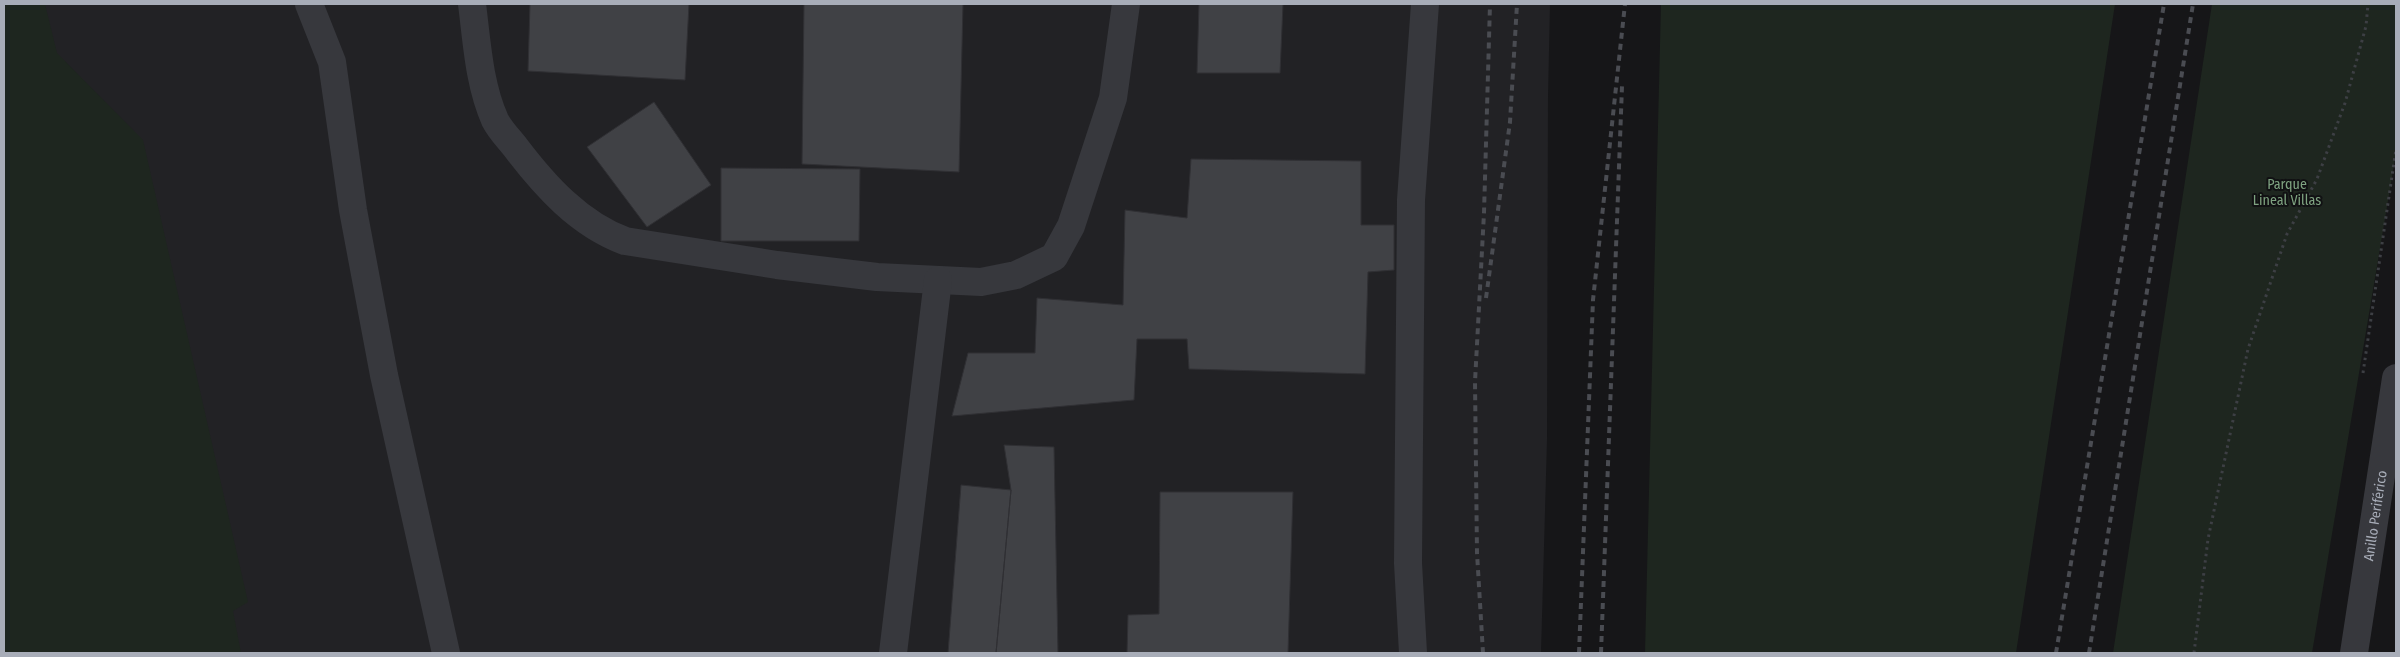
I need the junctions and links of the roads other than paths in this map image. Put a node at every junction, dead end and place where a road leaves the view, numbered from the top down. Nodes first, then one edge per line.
1 (309, 4) edge
2 (472, 4) edge
3 (1126, 4) edge
4 (1425, 4) edge
5 (938, 280) junction
6 (2396, 378) edge
7 (446, 653) edge
8 (893, 653) edge
9 (1413, 653) edge
10 (2354, 653) edge

1 - 7 street
2 - 5 street
3 - 5 street
4 - 9 street
5 - 8 street
6 - 10 street, Anillo Periférico

